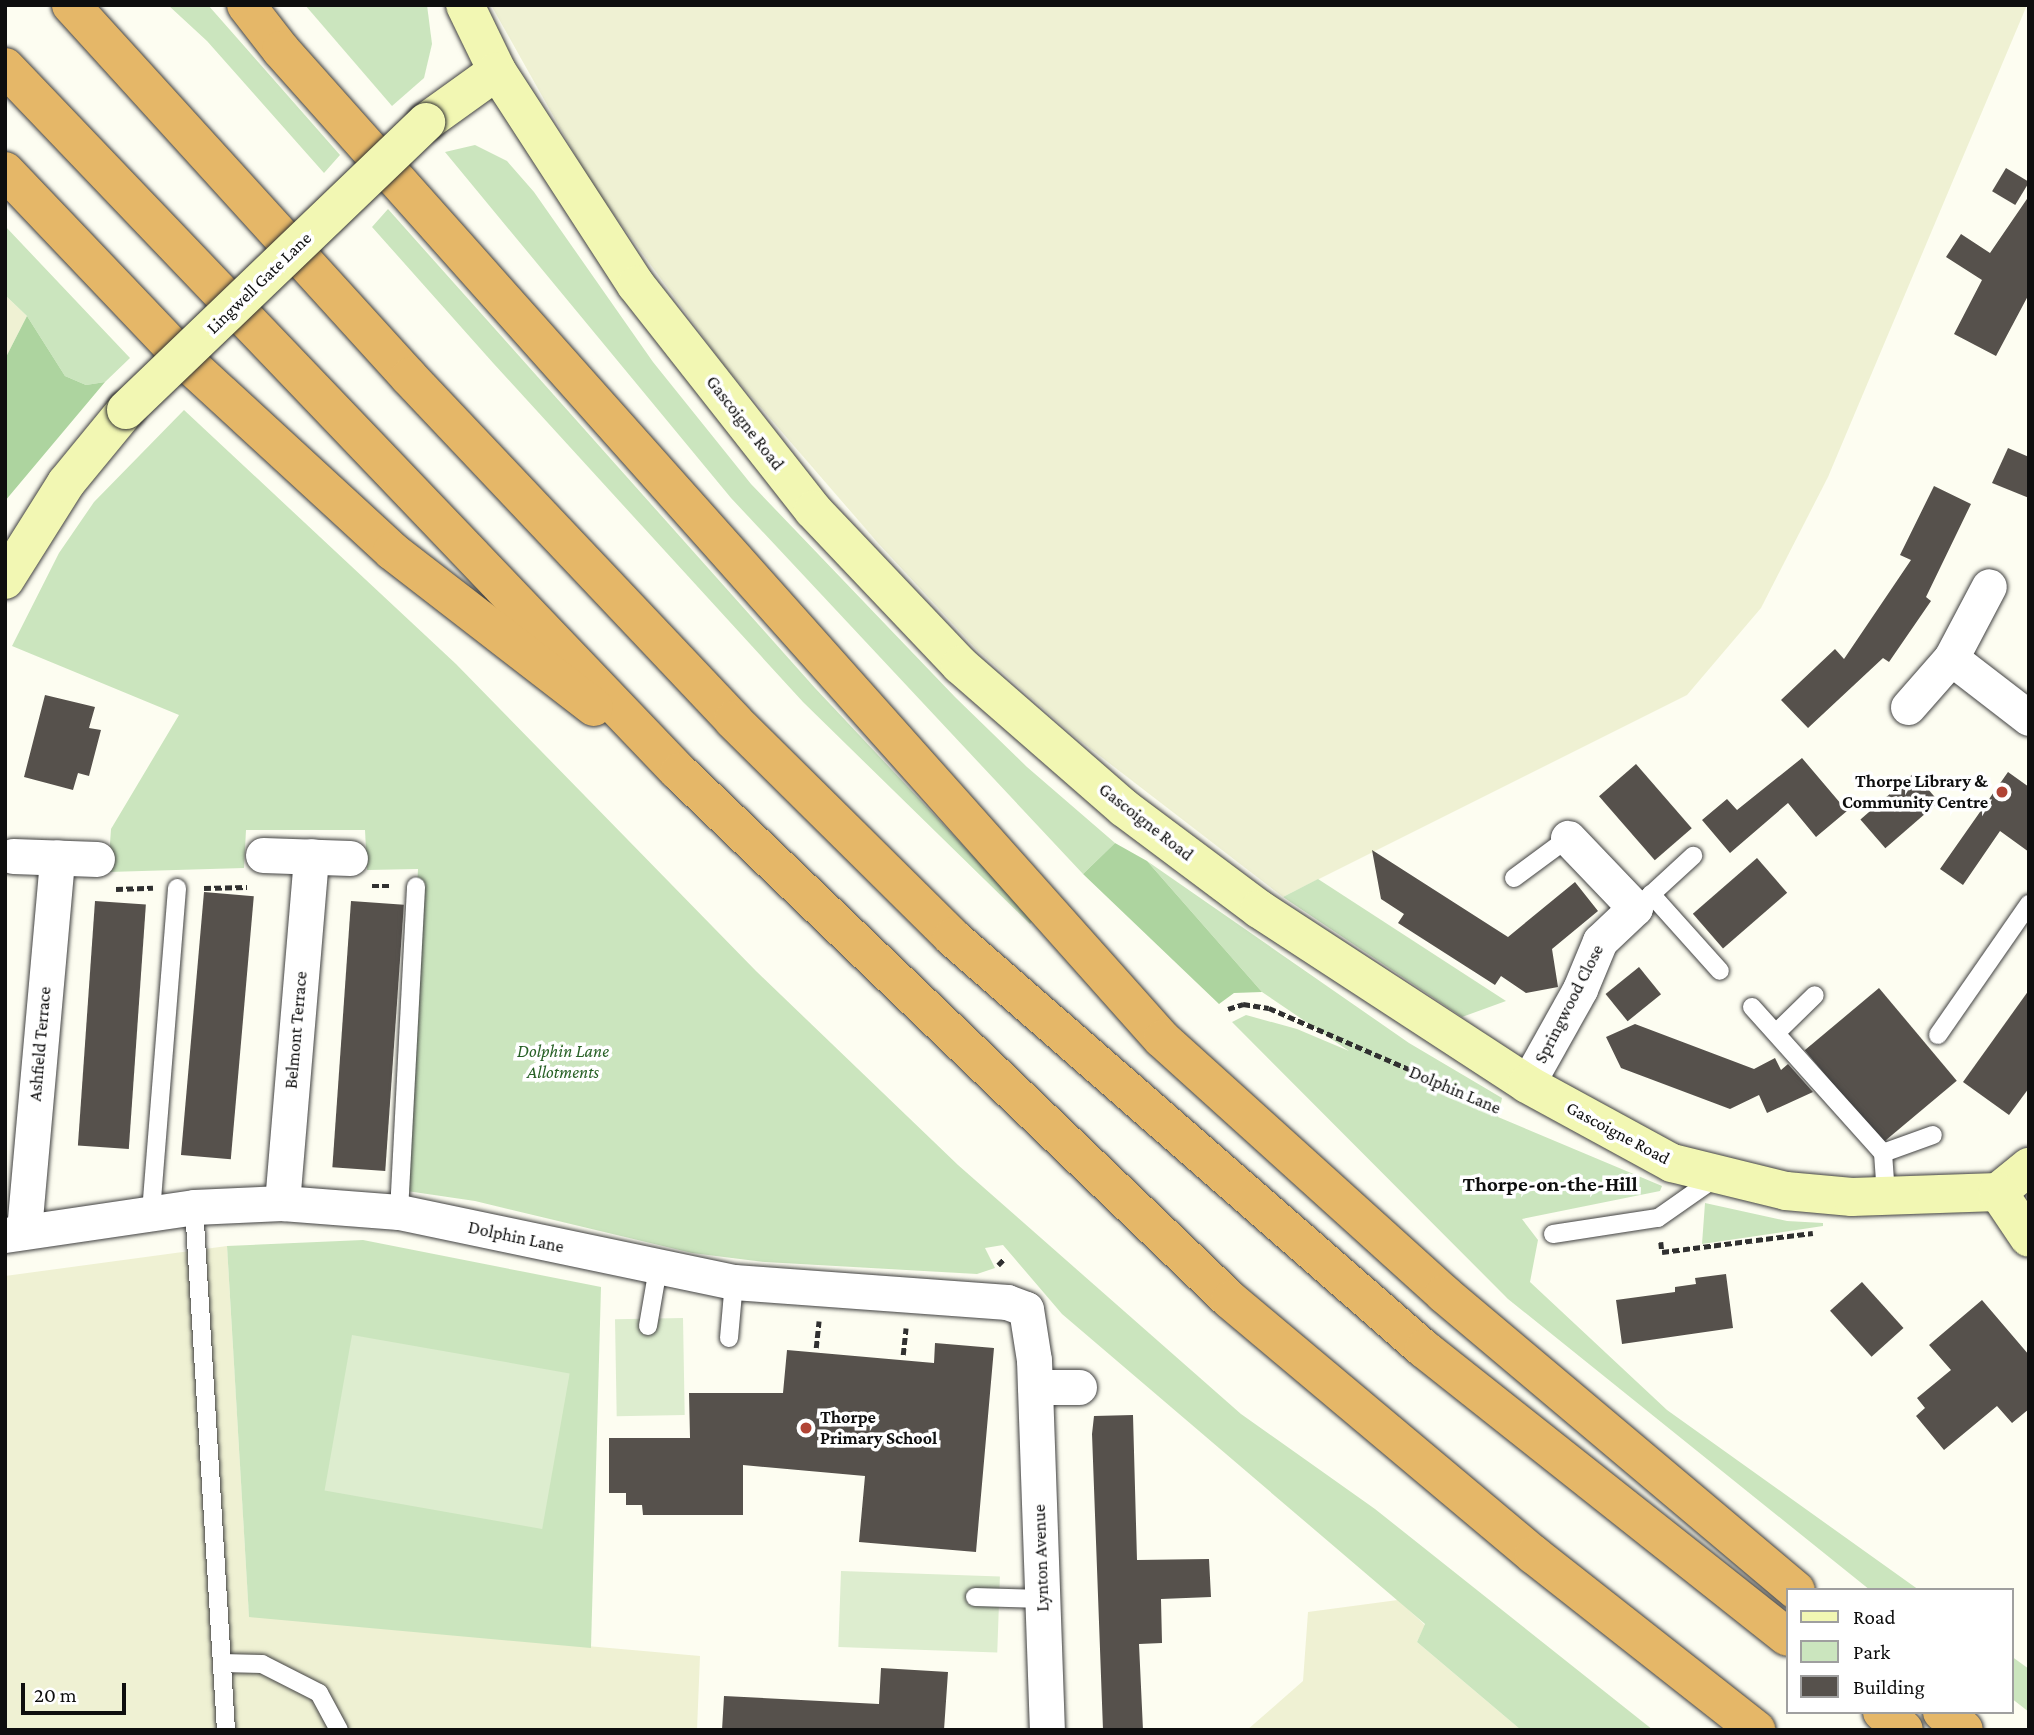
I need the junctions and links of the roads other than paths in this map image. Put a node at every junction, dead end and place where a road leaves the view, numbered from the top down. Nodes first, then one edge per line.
1 (71, 5) edge
2 (246, 5) edge
3 (465, 5) edge
4 (5, 67) edge
5 (497, 71) junction
6 (5, 171) edge
7 (5, 580) edge
8 (1989, 586) dead end
9 (1951, 658) junction
10 (1908, 707) dead end
11 (2029, 718) edge
12 (679, 772) junction
13 (1567, 838) joint
14 (263, 855) dead end
15 (13, 856) dead end
16 (1693, 856) dead end
17 (57, 858) junction
18 (350, 858) dead end
19 (309, 872) junction
20 (103, 874) road end
21 (1514, 878) dead end
22 (416, 886) road end
23 (177, 888) road end
24 (1643, 901) junction
25 (2029, 904) edge
26 (1720, 971) dead end
27 (1815, 995) dead end
28 (1752, 1007) dead end
29 (1776, 1033) junction
30 (1938, 1035) dead end
31 (1527, 1084) junction
32 (1933, 1135) dead end
33 (1883, 1153) junction
34 (2029, 1167) edge
35 (1718, 1176) junction
36 (1998, 1192) junction
37 (1886, 1195) junction
38 (282, 1203) junction
39 (194, 1207) junction
40 (151, 1212) junction
41 (399, 1212) junction
42 (14, 1232) edge
43 (1553, 1234) dead end
44 (2029, 1238) edge
45 (658, 1268) junction
46 (734, 1282) junction
47 (1026, 1309) joint
48 (648, 1326) dead end
49 (729, 1338) dead end
50 (1035, 1387) junction
51 (1079, 1387) dead end
52 (1794, 1588) edge
53 (975, 1597) dead end
54 (1042, 1599) junction
55 (1786, 1636) edge
56 (222, 1663) junction
57 (1884, 1714) edge
58 (1944, 1714) edge
59 (226, 1730) edge
60 (339, 1730) edge
61 (1048, 1730) edge
62 (1756, 1730) edge
63 (1904, 1730) edge
64 (1964, 1730) edge

1 - 55 highway
2 - 52 highway
3 - 5 street
4 - 12 highway
5 - 7 street, Lingwell Gate Lane, bridge
5 - 31 street, Gascoigne Road
6 - 12 highway
8 - 9 street
9 - 10 street
9 - 11 street
12 - 62 highway
13 - 21 lane
13 - 24 street
14 - 19 street
15 - 17 street
16 - 24 lane
17 - 20 street
17 - 42 street, Ashfield Terrace
18 - 19 street
19 - 38 street, Belmont Terrace
22 - 41 lane
23 - 40 lane
24 - 26 lane
24 - 31 street, Springwood Close
25 - 30 lane
27 - 29 lane
28 - 29 lane
29 - 33 lane
31 - 35 street, Gascoigne Road
32 - 33 lane
33 - 37 lane
34 - 36 street
35 - 37 street, Gascoigne Road
35 - 43 lane
36 - 37 street, Gascoigne Road
36 - 44 street
38 - 39 street, Dolphin Lane
38 - 41 street, Dolphin Lane
39 - 40 street, Dolphin Lane
39 - 56 lane
40 - 42 street, Dolphin Lane
41 - 45 street, Dolphin Lane
45 - 46 street, Dolphin Lane
45 - 48 lane
46 - 47 street, Dolphin Lane
46 - 49 lane
47 - 50 street, Lynton Avenue
50 - 51 street
50 - 54 street, Lynton Avenue
53 - 54 lane
54 - 61 street, Lynton Avenue
56 - 59 lane
56 - 60 lane
57 - 63 highway
58 - 64 highway

